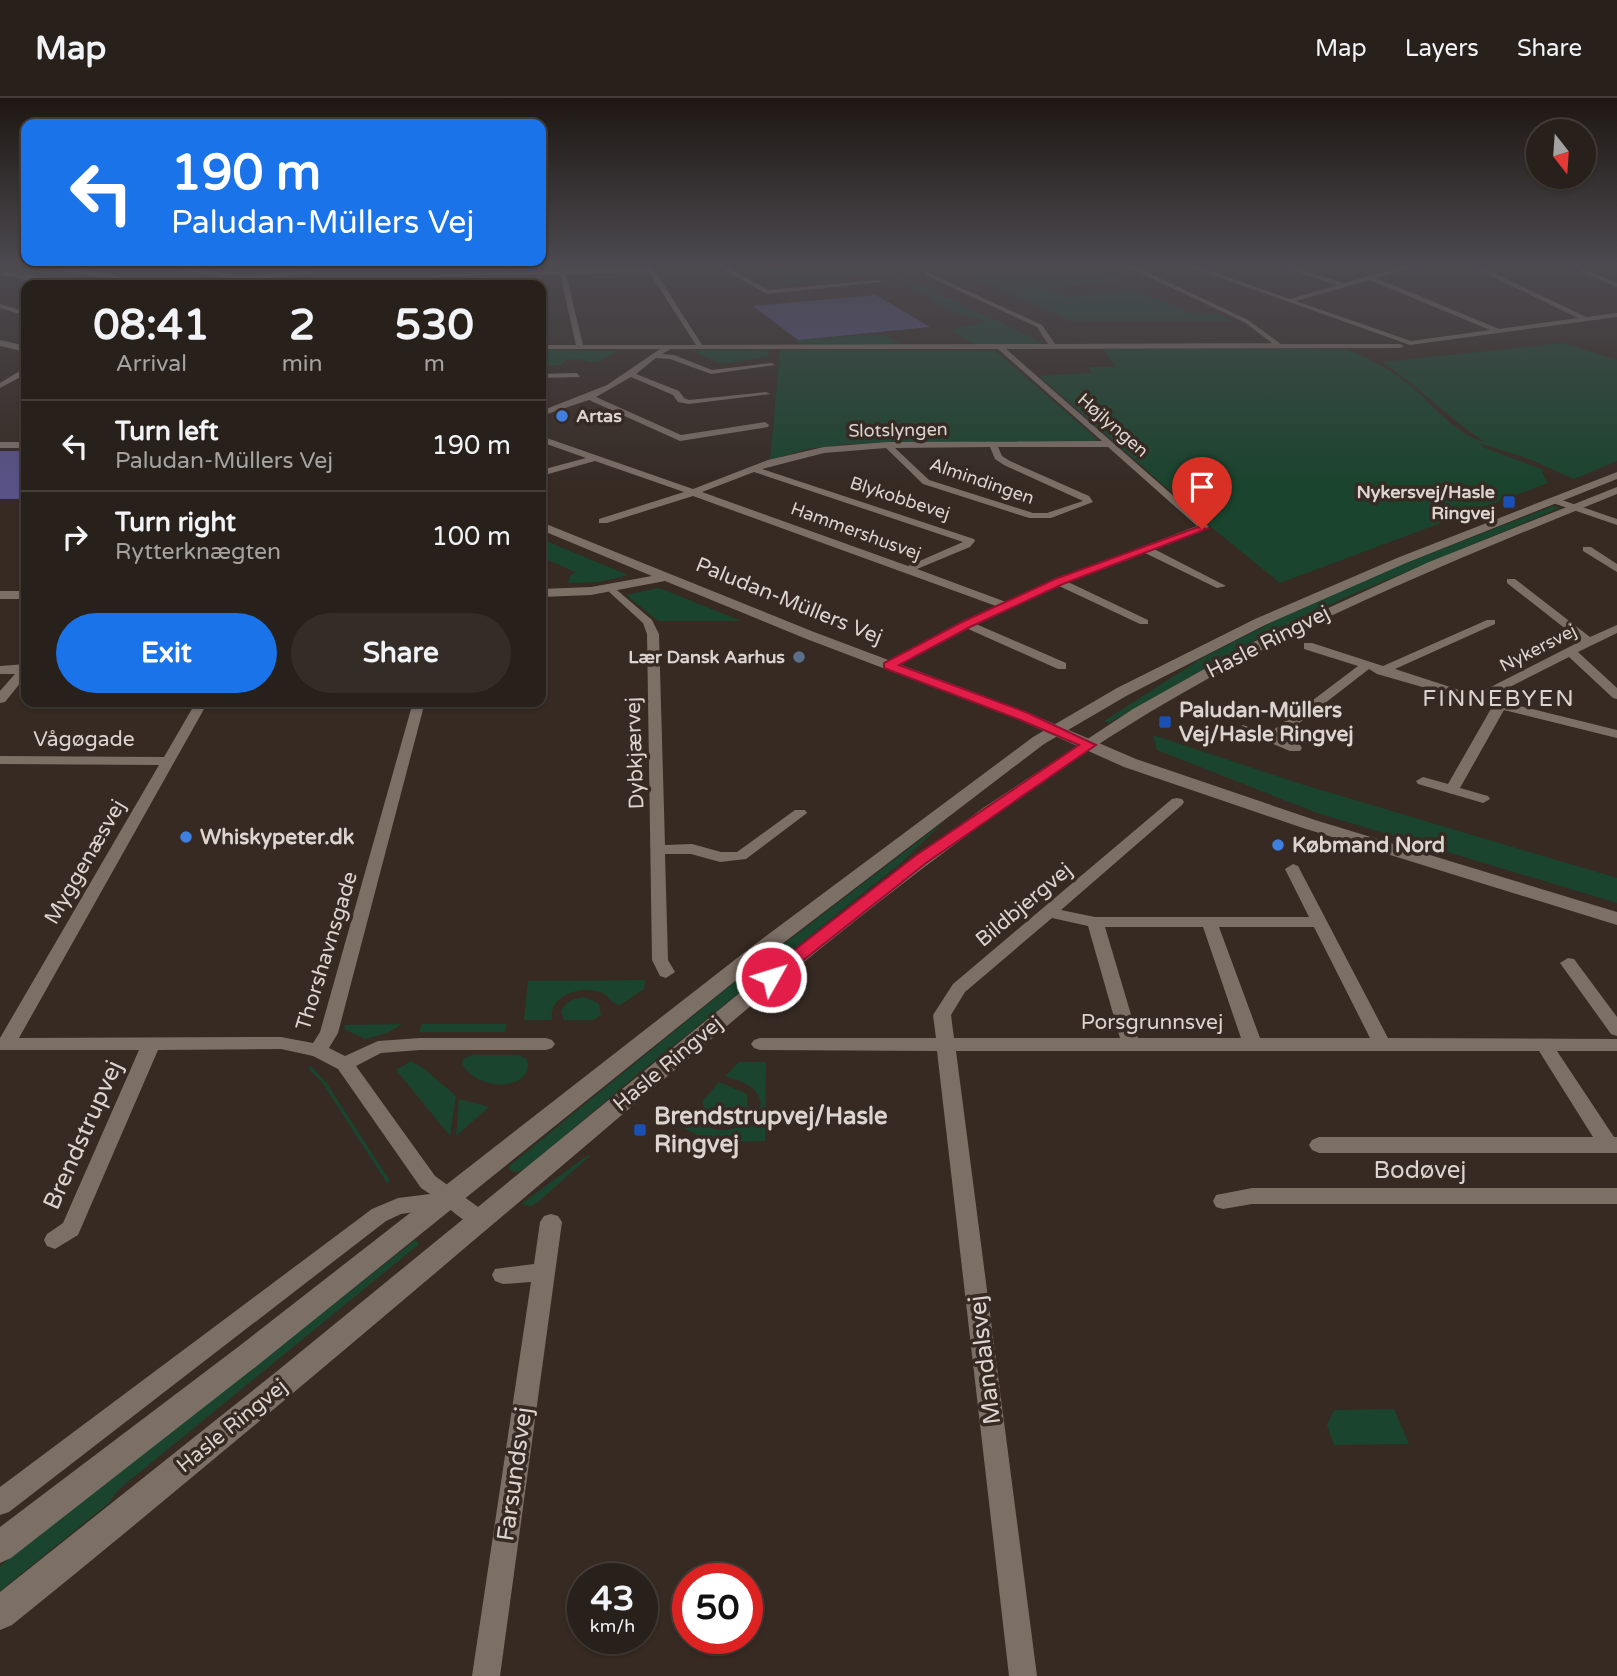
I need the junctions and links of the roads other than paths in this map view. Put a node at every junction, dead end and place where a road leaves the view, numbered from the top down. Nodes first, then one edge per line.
1 (578, 339) edge
2 (696, 339) edge
3 (1048, 339) edge
4 (1270, 339) edge
5 (1388, 339) edge
6 (1446, 339) edge
7 (699, 344) dead end
8 (1402, 344) junction
9 (0, 345) edge
10 (546, 347) edge
11 (580, 347) junction
12 (1000, 347) junction
13 (1054, 347) junction
14 (1269, 347) junction
15 (668, 348) junction
16 (21, 350) edge
17 (655, 356) junction
18 (771, 365) dead end
19 (21, 369) edge
20 (21, 374) edge
21 (632, 374) junction
22 (577, 375) dead end
23 (546, 376) edge
24 (8, 380) junction
25 (0, 386) edge
26 (766, 394) dead end
27 (590, 397) junction
28 (546, 412) edge
29 (765, 425) dead end
30 (546, 441) edge
31 (1111, 444) junction
32 (0, 445) edge
33 (21, 445) edge
34 (888, 445) junction
35 (993, 445) junction
36 (596, 458) junction
37 (754, 469) junction
38 (546, 471) edge
39 (1617, 475) edge
40 (1617, 490) edge
41 (692, 493) junction
42 (1553, 500) junction
43 (1575, 507) junction
44 (603, 521) dead end
45 (1617, 522) edge
46 (546, 528) edge
47 (1145, 549) junction
48 (1587, 549) dead end
49 (909, 569) junction
50 (1617, 569) edge
51 (666, 577) junction
52 (1511, 581) dead end
53 (1059, 582) junction
54 (1221, 586) dead end
55 (611, 589) junction
56 (546, 593) edge
57 (0, 595) edge
58 (21, 595) edge
59 (1006, 606) junction
60 (1143, 622) dead end
61 (1490, 622) dead end
62 (966, 624) junction
63 (1617, 628) edge
64 (1589, 642) junction
65 (1308, 646) dead end
66 (1570, 651) junction
67 (889, 666) junction
68 (1062, 666) dead end
69 (1366, 666) junction
70 (21, 669) edge
71 (0, 670) edge
72 (1381, 671) junction
73 (21, 674) edge
74 (1617, 695) edge
75 (0, 699) edge
76 (1476, 699) junction
77 (1500, 705) junction
78 (199, 707) edge
79 (418, 707) edge
80 (1243, 729) dead end
81 (1056, 730) junction
82 (1617, 734) edge
83 (1270, 739) junction
84 (1089, 745) junction
85 (1295, 748) dead end
86 (0, 760) edge
87 (167, 761) junction
88 (1423, 781) dead end
89 (1452, 790) junction
90 (1483, 799) dead end
91 (1177, 802) dead end
92 (800, 813) dead end
93 (659, 850) junction
94 (1293, 869) dead end
95 (1050, 911) junction
96 (1617, 919) edge
97 (1095, 922) junction
98 (1209, 922) junction
99 (1321, 922) junction
100 (1568, 963) dead end
101 (666, 972) dead end
102 (1617, 1030) edge
103 (3, 1044) edge
104 (151, 1044) junction
105 (546, 1044) dead end
106 (760, 1044) dead end
107 (946, 1044) junction
108 (1131, 1044) junction
109 (1253, 1045) junction
110 (1382, 1045) junction
111 (1544, 1045) junction
112 (1617, 1045) edge
113 (318, 1050) junction
114 (345, 1064) junction
115 (1319, 1145) dead end
116 (1613, 1145) edge
117 (1617, 1196) edge
118 (449, 1197) junction
119 (1223, 1200) dead end
120 (481, 1220) junction
121 (551, 1222) dead end
122 (55, 1240) dead end
123 (544, 1272) junction
124 (503, 1275) dead end
125 (0, 1503) edge
126 (0, 1547) edge
127 (0, 1613) edge
128 (486, 1676) edge
129 (1023, 1676) edge

1 - 11 street
2 - 7 street
3 - 13 street
4 - 14 street
5 - 8 street
6 - 8 street
8 - 14 street
9 - 16 main road
10 - 11 street
11 - 15 street
12 - 13 street
12 - 15 street
12 - 31 street, Højlyngen
13 - 14 street
15 - 17 street
17 - 18 street
17 - 21 street
19 - 24 street
20 - 24 street
21 - 26 street
21 - 27 street
22 - 23 street
24 - 25 street
27 - 28 street
27 - 29 street
30 - 36 street, Hammershusvej
31 - 35 street, Slotslyngen
31 - 47 street, Højlyngen
32 - 33 street
34 - 35 street, Slotslyngen
34 - 35 street, Almindingen
34 - 37 street, Slotslyngen
36 - 38 street
36 - 41 street, Hammershusvej
37 - 41 street, Slotslyngen
37 - 49 street, Blykobbevej
39 - 42 main road, Hasle Ringvej
40 - 43 main road, Hasle Ringvej
41 - 44 street
41 - 49 street, Hammershusvej
42 - 43 street
42 - 81 main road, Hasle Ringvej
43 - 45 street
43 - 84 main road, Hasle Ringvej
46 - 51 main road, Paludan-Müllers Vej
47 - 53 street
47 - 54 street
48 - 50 street
49 - 59 street, Hammershusvej
51 - 55 main road
51 - 67 main road, Paludan-Müllers Vej
52 - 64 street
53 - 59 street
53 - 60 street
55 - 56 main road
55 - 93 street, Dybkjærvej
57 - 58 main road
59 - 62 street
61 - 72 street
62 - 67 street
62 - 68 street
63 - 64 street, Nykersvej
64 - 66 street, Nykersvej
65 - 69 street
66 - 74 street
66 - 76 street, Nykersvej
67 - 81 main road, Paludan-Müllers Vej
69 - 72 street
69 - 83 street
70 - 71 street
72 - 76 street
73 - 75 street
76 - 77 street
77 - 82 street
77 - 89 street
78 - 87 street, Myggenæsvej
79 - 113 street, Thorshavnsgade
80 - 83 street
81 - 84 main road, Paludan-Müllers Vej
81 - 118 main road, Hasle Ringvej
83 - 85 street
84 - 96 main road, Paludan-Müllers Vej
84 - 120 main road, Hasle Ringvej
86 - 87 street, Vågøgade
87 - 103 street, Myggenæsvej
88 - 89 street
89 - 90 street
91 - 95 street, Bildbjergvej
92 - 93 street
93 - 101 street, Dybkjærvej
94 - 99 street
95 - 97 street
95 - 107 street, Bildbjergvej
97 - 98 street
97 - 108 street
98 - 99 street
98 - 109 street
99 - 110 street
100 - 102 street
103 - 104 street, Brendstrupvej
104 - 113 street, Brendstrupvej
104 - 122 street, Brendstrupvej
105 - 114 street
106 - 107 street, Porsgrunnsvej
107 - 108 street, Porsgrunnsvej
107 - 129 street, Mandalsvej
108 - 109 street, Porsgrunnsvej
109 - 110 street, Porsgrunnsvej
110 - 111 street, Porsgrunnsvej
111 - 112 street, Porsgrunnsvej
111 - 116 street
113 - 114 street, Brendstrupvej
114 - 118 street, Brendstrupvej
115 - 116 street
117 - 119 street, Bodøvej
118 - 120 street, Brendstrupvej
118 - 125 street, Hasle Ringvej
118 - 126 main road, Hasle Ringvej
120 - 127 main road, Hasle Ringvej
121 - 123 street, Farsundsvej
123 - 124 street
123 - 128 street, Farsundsvej

